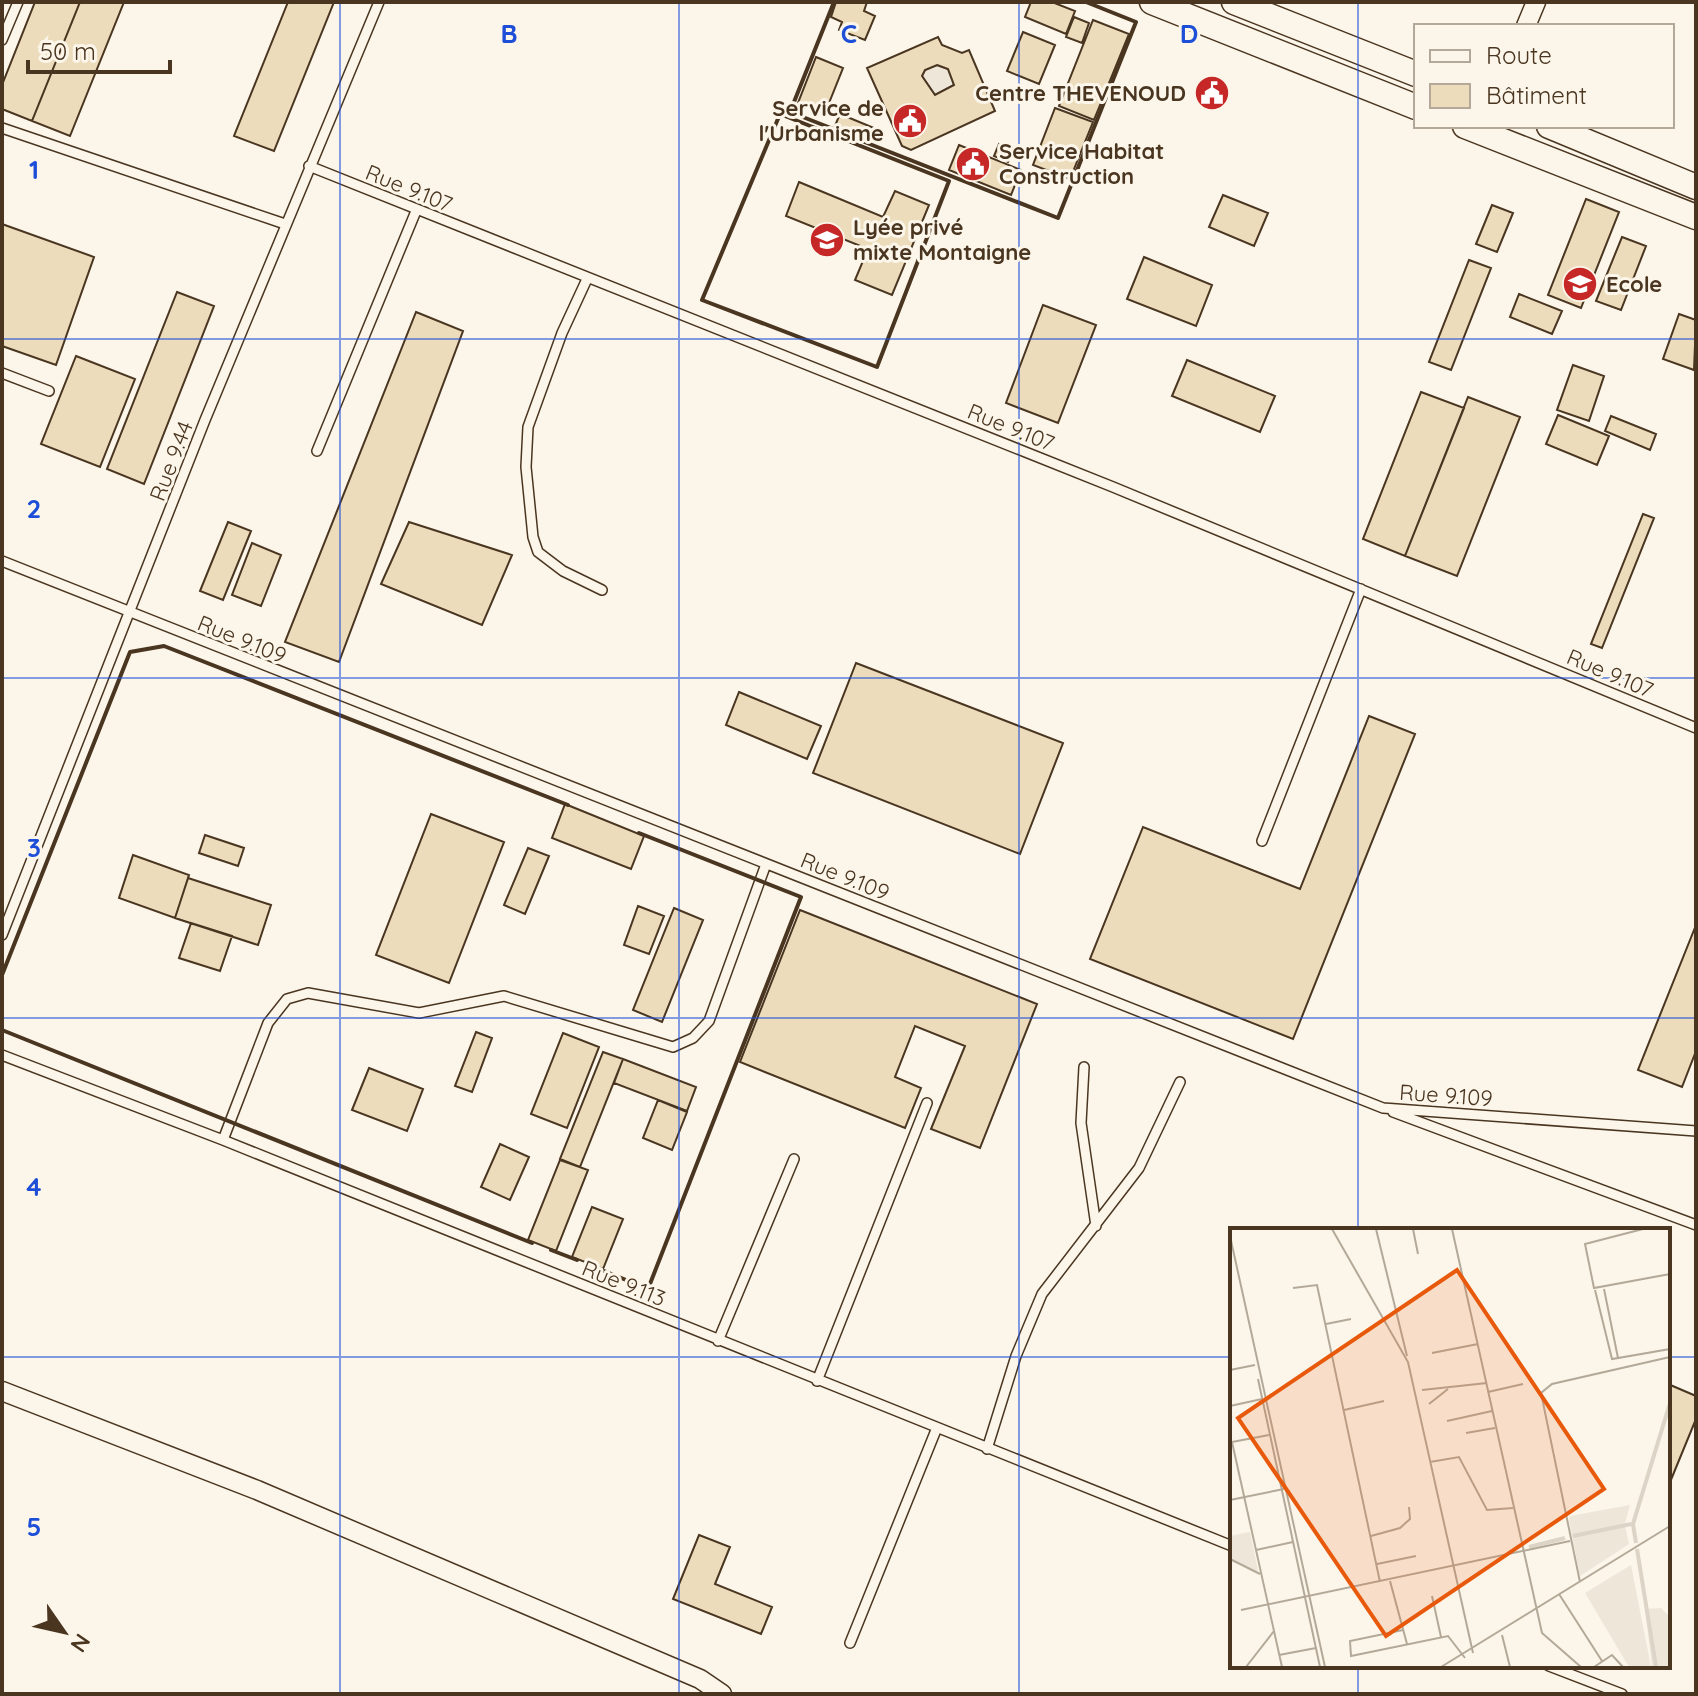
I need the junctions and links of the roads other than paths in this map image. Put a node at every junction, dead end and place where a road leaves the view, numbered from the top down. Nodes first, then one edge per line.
1 (18, 2) edge
2 (379, 2) edge
3 (1152, 2) edge
4 (1234, 2) edge
5 (1536, 2) edge
6 (1527, 24) edge
7 (2, 40) edge
8 (1414, 73) edge
9 (1414, 106) edge
10 (2, 128) edge
11 (1478, 128) edge
12 (1554, 128) edge
13 (309, 166) junction
14 (1696, 187) edge
15 (416, 211) junction
16 (1696, 217) edge
17 (285, 224) junction
18 (587, 279) junction
19 (2, 373) edge
20 (49, 391) dead end
21 (317, 451) dead end
22 (2, 561) edge
23 (1361, 589) junction
24 (602, 590) dead end
25 (131, 614) junction
26 (1696, 728) edge
27 (1262, 841) dead end
28 (766, 864) junction
29 (2, 935) edge
30 (2, 1055) edge
31 (1084, 1067) dead end
32 (1180, 1082) dead end
33 (927, 1103) dead end
34 (1383, 1108) junction
35 (1696, 1131) edge
36 (223, 1140) junction
37 (794, 1159) dead end
38 (1696, 1225) edge
39 (1096, 1226) junction
40 (718, 1341) junction
41 (817, 1381) junction
42 (2, 1391) edge
43 (936, 1430) junction
44 (987, 1449) junction
45 (1230, 1544) edge
46 (850, 1643) dead end
47 (1554, 1668) edge
48 (722, 1694) edge
49 (1622, 1694) edge

1 - 7 lane
2 - 13 lane, Rue 9.44
3 - 9 main road
4 - 8 main road
5 - 6 street
10 - 17 lane
11 - 16 main road
12 - 14 main road
13 - 15 lane, Rue 9.107
13 - 17 lane, Rue 9.44
15 - 18 lane, Rue 9.107
15 - 21 lane
17 - 25 lane, Rue 9.44
18 - 23 lane, Rue 9.107
18 - 24 lane
19 - 20 lane
22 - 25 lane, Rue 9.109
23 - 26 lane, Rue 9.107
23 - 27 lane
25 - 28 lane, Rue 9.109
25 - 29 lane, Rue 9.44
28 - 34 lane, Rue 9.109
28 - 36 lane
30 - 36 lane, Rue 9.113
31 - 39 lane
32 - 39 lane
33 - 41 lane
34 - 35 lane, Rue 9.109
34 - 38 lane
36 - 40 lane, Rue 9.113
37 - 40 lane
39 - 44 lane
40 - 41 lane, Rue 9.113
41 - 43 lane, Rue 9.113
42 - 48 street
43 - 44 lane, Rue 9.113
43 - 46 lane
44 - 45 lane, Rue 9.113
47 - 49 lane

